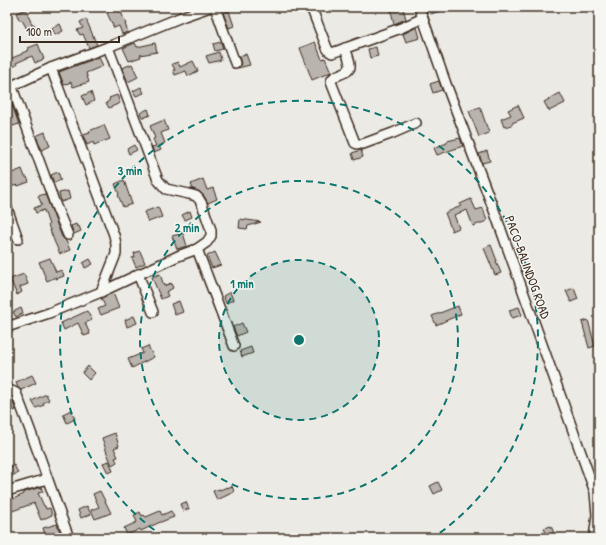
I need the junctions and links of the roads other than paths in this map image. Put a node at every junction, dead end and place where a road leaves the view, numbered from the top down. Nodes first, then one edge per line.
1 (210, 7) edge
2 (215, 7) edge
3 (311, 7) edge
4 (419, 7) edge
5 (423, 18) junction
6 (108, 47) junction
7 (345, 48) junction
8 (235, 63) dead end
9 (52, 68) junction
10 (10, 88) edge
11 (416, 123) dead end
12 (7, 208) edge
13 (68, 235) dead end
14 (18, 239) dead end
15 (197, 249) junction
16 (138, 274) junction
17 (101, 292) junction
18 (152, 312) dead end
19 (7, 327) edge
20 (234, 346) dead end
21 (7, 391) edge
22 (47, 479) junction
23 (7, 491) edge
24 (69, 538) edge
25 (594, 538) edge

1 - 6 street
2 - 8 street
3 - 7 street
4 - 5 street, PACO-BALINDOG ROAD
5 - 7 street
5 - 25 street, PACO-BALINDOG ROAD
6 - 9 street
6 - 15 street
7 - 11 street
9 - 10 street
9 - 17 street
10 - 13 street
12 - 14 street
15 - 16 street
15 - 20 street
16 - 17 street
16 - 18 street
17 - 19 street
21 - 22 street
22 - 23 street
22 - 24 street

